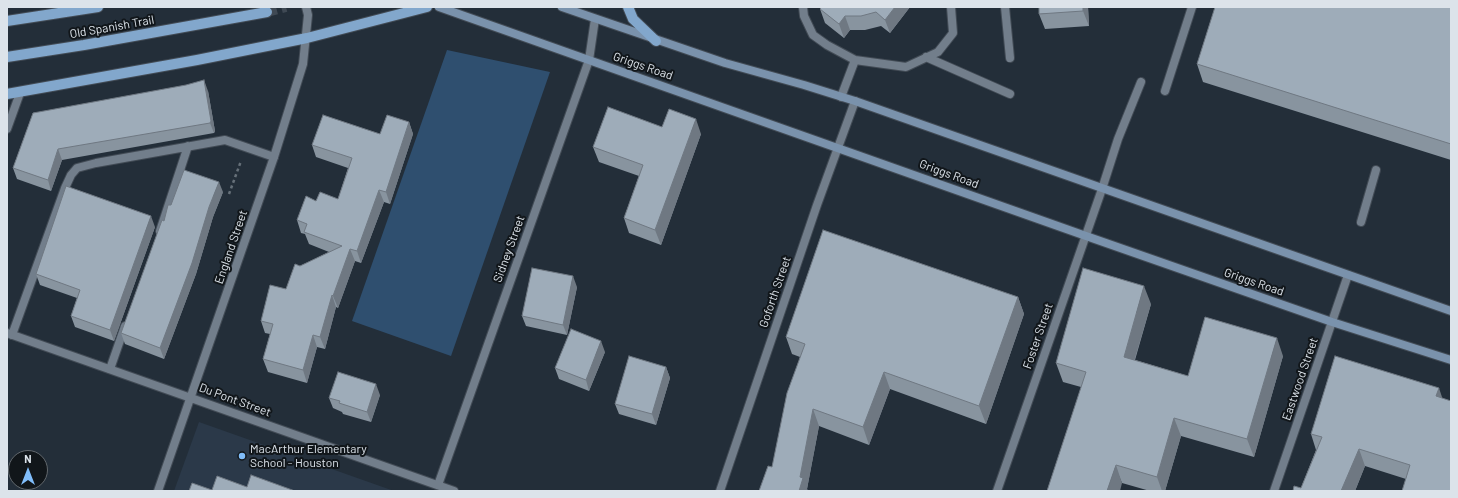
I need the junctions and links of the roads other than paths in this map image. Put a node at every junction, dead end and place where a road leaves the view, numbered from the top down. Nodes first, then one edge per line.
1 (98, 7) edge
2 (306, 7) edge
3 (427, 7) edge
4 (439, 7) edge
5 (562, 7) edge
6 (628, 7) edge
7 (802, 7) edge
8 (951, 7) edge
9 (1005, 7) edge
10 (1192, 7) edge
11 (268, 12) tunnel mouth
12 (595, 18) junction
13 (7, 21) edge
14 (307, 38) junction
15 (656, 41) junction
16 (7, 56) edge
17 (926, 57) junction
18 (1010, 58) dead end
19 (589, 60) junction
20 (855, 60) junction
21 (1141, 82) dead end
22 (1165, 91) dead end
23 (20, 92) junction
24 (7, 94) edge
25 (1010, 94) dead end
26 (841, 97) junction
27 (855, 101) junction
28 (7, 129) edge
29 (188, 146) junction
30 (838, 148) junction
31 (274, 157) junction
32 (1376, 170) dead end
33 (1102, 189) junction
34 (1361, 222) dead end
35 (158, 236) edge
36 (1086, 236) junction
37 (1348, 275) junction
38 (1451, 311) edge
39 (127, 321) edge
40 (1332, 322) junction
41 (9, 334) edge
42 (1451, 360) edge
43 (110, 369) junction
44 (192, 398) junction
45 (437, 488) edge
46 (158, 491) edge
47 (454, 491) edge
48 (720, 491) edge
49 (997, 491) edge
50 (1274, 491) edge

1 - 13 main road, Old Spanish Trail
2 - 14 street, England Street
3 - 14 main road
4 - 19 main road, Griggs Road
5 - 12 main road
6 - 15 main road
7 - 20 street
8 - 17 street
9 - 18 street
10 - 22 street
11 - 16 main road, Old Spanish Trail
12 - 15 main road
12 - 19 street, Sidney Street
14 - 23 main road
14 - 31 street, England Street
15 - 26 main road
17 - 20 street
17 - 25 street
19 - 30 main road, Griggs Road
19 - 45 street, Sidney Street
20 - 26 street
21 - 33 street, Foster Street
23 - 24 main road
23 - 28 street
26 - 27 main road
27 - 30 street, Goforth Street
27 - 33 main road
29 - 31 street
29 - 35 street
29 - 41 street
30 - 36 main road, Griggs Road
30 - 48 street, Goforth Street
31 - 44 street, England Street
32 - 34 street
33 - 36 street, Foster Street
33 - 37 main road
36 - 40 main road, Griggs Road
36 - 49 street, Foster Street
37 - 38 main road
37 - 40 street, Eastwood Street
39 - 43 street
40 - 42 main road, Griggs Road
40 - 50 street, Eastwood Street
41 - 43 street, Du Pont Street
43 - 44 street, Du Pont Street
44 - 45 street, Du Pont Street
44 - 46 street, England Street
45 - 47 street, Du Pont Street

